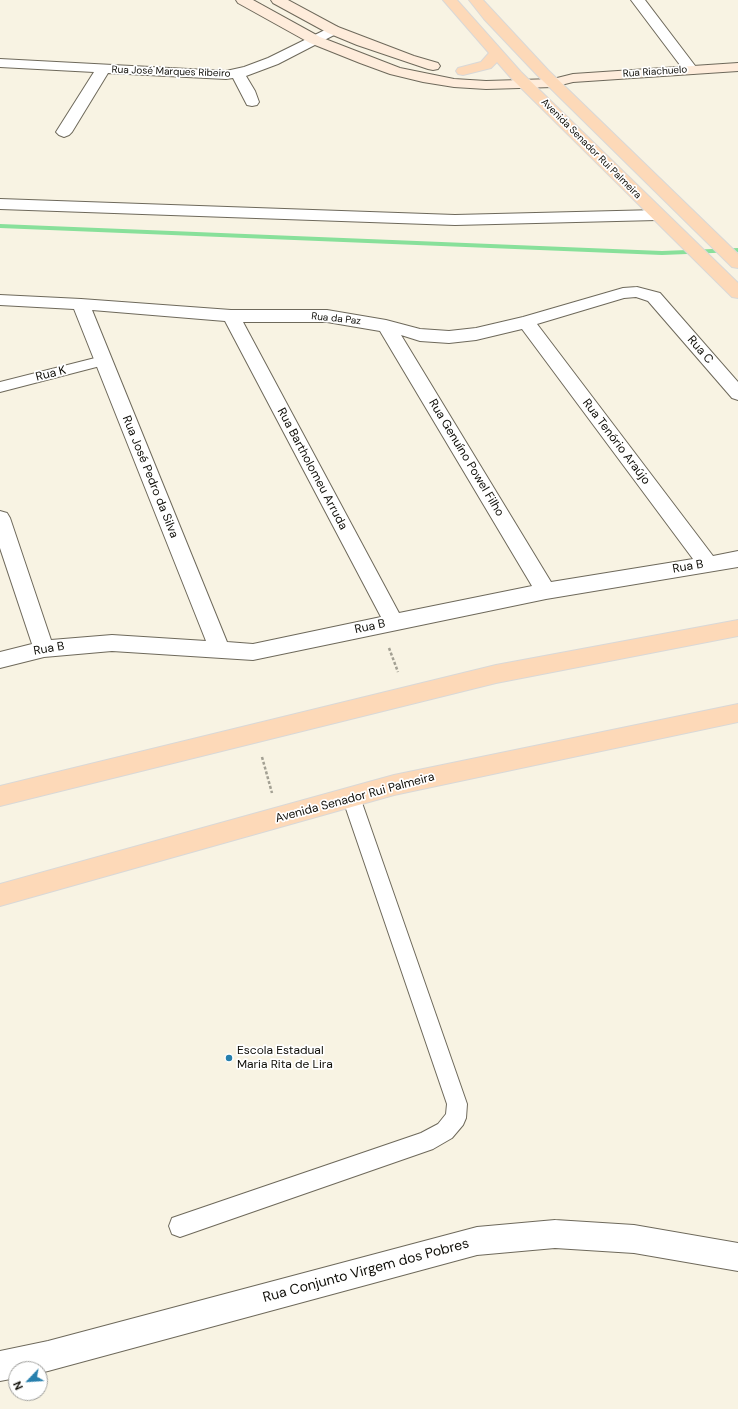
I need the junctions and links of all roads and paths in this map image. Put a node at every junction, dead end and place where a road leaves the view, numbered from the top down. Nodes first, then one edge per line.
1 (242, 0) edge
2 (278, 0) edge
3 (450, 0) edge
4 (476, 0) edge
5 (638, 0) edge
6 (333, 30) junction
7 (316, 40) junction
8 (496, 52) junction
9 (0, 63) edge
10 (738, 67) edge
11 (691, 70) junction
12 (462, 72) junction
13 (100, 74) junction
14 (238, 74) junction
15 (548, 78) junction
16 (521, 80) junction
17 (252, 102) dead end
18 (64, 132) dead end
19 (643, 170) junction
20 (617, 175) junction
21 (0, 204) edge
22 (657, 215) junction
23 (738, 263) edge
24 (738, 293) edge
25 (0, 300) edge
26 (81, 304) junction
27 (662, 306) joint
28 (231, 316) junction
29 (526, 322) junction
30 (386, 326) junction
31 (103, 361) junction
32 (0, 387) edge
33 (738, 394) edge
34 (0, 518) edge
35 (738, 559) edge
36 (707, 563) junction
37 (546, 591) junction
38 (387, 624) junction
39 (738, 628) edge
40 (44, 649) junction
41 (220, 650) junction
42 (0, 660) edge
43 (407, 696) junction
44 (738, 713) edge
45 (255, 733) junction
46 (0, 796) edge
47 (351, 797) junction
48 (279, 818) junction
49 (0, 895) edge
50 (180, 1226) dead end
51 (738, 1257) edge
52 (0, 1366) edge

1 - 7 main road
2 - 6 main road
3 - 8 main road, Avenida Senador Rui Palmeira
4 - 15 main road, Avenida Senador Rui Palmeira
5 - 11 street
6 - 7 street, Rua José Marques Ribeiro
6 - 12 main road
7 - 14 street, Rua José Marques Ribeiro
7 - 16 main road
8 - 12 main road
8 - 16 main road, Avenida Senador Rui Palmeira
9 - 13 street, Rua José Marques Ribeiro
10 - 11 main road, Rua Riachuelo
11 - 15 main road, Rua Riachuelo
12 - 16 main road
13 - 14 street, Rua José Marques Ribeiro
13 - 18 street
14 - 17 street
15 - 16 main road, Rua Riachuelo
15 - 19 main road, Avenida Senador Rui Palmeira
16 - 20 main road, Avenida Senador Rui Palmeira
19 - 20 main road
19 - 23 main road, Avenida Senador Rui Palmeira
20 - 22 main road, Avenida Senador Rui Palmeira
21 - 22 street
22 - 24 main road, Avenida Senador Rui Palmeira
25 - 26 street, Rua da Paz
26 - 28 street, Rua da Paz
26 - 31 street, Rua José Pedro da Silva
27 - 29 street, Rua da Paz
27 - 33 street, Rua C
28 - 30 street, Rua da Paz
28 - 38 street, Rua Bartholomeu Arruda
29 - 30 street, Rua da Paz
29 - 36 street, Rua Tenório Araújo
30 - 37 street, Rua Genuíno Powel Filho
31 - 32 lane, Rua K
31 - 41 street, Rua José Pedro da Silva
34 - 40 street
35 - 36 street, Rua B
36 - 37 street, Rua B
37 - 38 street, Rua B
38 - 41 street, Rua B
38 - 43 path
39 - 43 main road
40 - 41 street, Rua B
40 - 42 street, Rua B
43 - 45 main road
44 - 47 main road, Avenida Senador Rui Palmeira
45 - 46 main road
45 - 48 path
47 - 48 main road, Avenida Senador Rui Palmeira
47 - 50 lane
48 - 49 main road, Avenida Senador Rui Palmeira
51 - 52 street, Rua Conjunto Virgem dos Pobres

